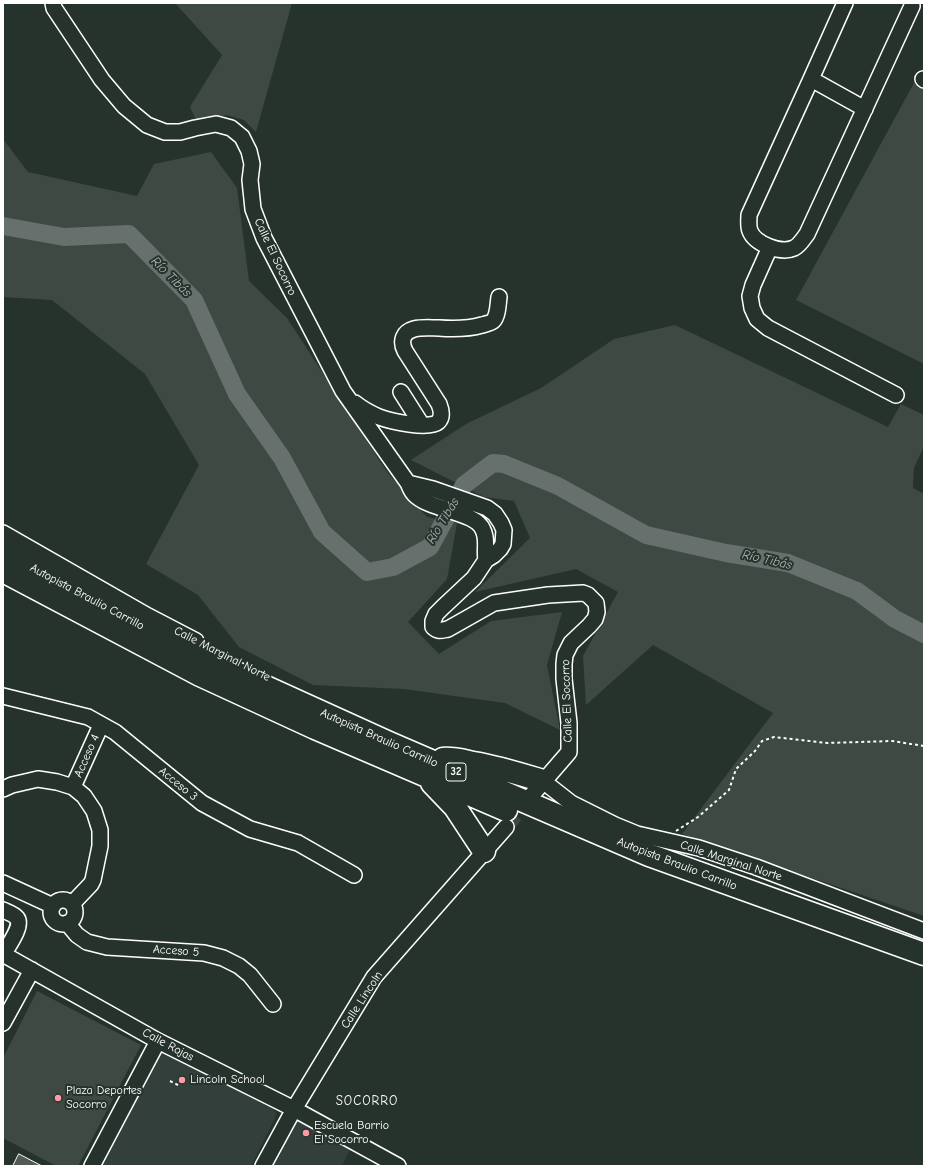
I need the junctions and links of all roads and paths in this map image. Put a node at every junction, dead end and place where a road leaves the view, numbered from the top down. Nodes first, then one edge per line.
1 (53, 3) edge
2 (845, 3) edge
3 (912, 6) dead end
4 (811, 79) junction
5 (864, 109) junction
6 (770, 247) junction
7 (499, 297) dead end
8 (343, 391) junction
9 (401, 392) dead end
10 (896, 394) dead end
11 (422, 425) junction
12 (408, 483) junction
13 (3, 533) edge
14 (3, 554) edge
15 (486, 560) junction
16 (3, 571) edge
17 (3, 696) edge
18 (100, 724) junction
19 (924, 746) edge
20 (434, 765) junction
21 (73, 787) junction
22 (537, 788) junction
23 (3, 789) edge
24 (506, 827) tunnel mouth
25 (675, 831) dead end
26 (484, 851) junction
27 (354, 875) dead end
28 (13, 888) edge
29 (72, 904) junction
30 (53, 906) junction
31 (7, 911) edge
32 (67, 923) junction
33 (924, 930) edge
34 (3, 954) edge
35 (924, 954) edge
36 (924, 968) edge
37 (32, 970) junction
38 (273, 1004) dead end
39 (3, 1023) edge
40 (158, 1041) junction
41 (170, 1081) dead end
42 (180, 1086) dead end
43 (294, 1110) junction
44 (92, 1166) edge
45 (263, 1166) edge
46 (398, 1166) edge

1 - 8 street, Calle El Socorro
2 - 4 street
3 - 5 street
4 - 5 street
4 - 6 street
5 - 6 street
6 - 10 street
7 - 11 street
8 - 11 street
8 - 12 street, Calle El Socorro
9 - 11 street
12 - 15 street, Calle El Socorro
12 - 15 street, Calle El Socorro
13 - 20 street, Calle Marginal Norte
14 - 20 highway, Autopista Braulio Carrillo / 32
15 - 22 street, Calle El Socorro
16 - 20 highway, Autopista Braulio Carrillo / 32
17 - 18 street, Acceso 3
18 - 21 street, Acceso 4
18 - 27 street, Acceso 3
19 - 25 path
20 - 22 highway
20 - 26 highway
20 - 35 highway, Autopista Braulio Carrillo / 32
20 - 36 highway, Autopista Braulio Carrillo / 32
21 - 23 street
21 - 29 street
22 - 33 street, Calle Marginal Norte
24 - 26 street
26 - 43 street, Calle Lincoln
28 - 30 street
28 - 31 street
29 - 30 street
29 - 32 street
30 - 32 street
31 - 34 street
32 - 38 street, Acceso 5
34 - 37 street, Calle Rojas
37 - 39 street
37 - 40 street, Calle Rojas
40 - 43 street, Calle Rojas
40 - 44 street
41 - 42 path
43 - 45 street, Calle Lincoln
43 - 46 street, Calle Rojas

